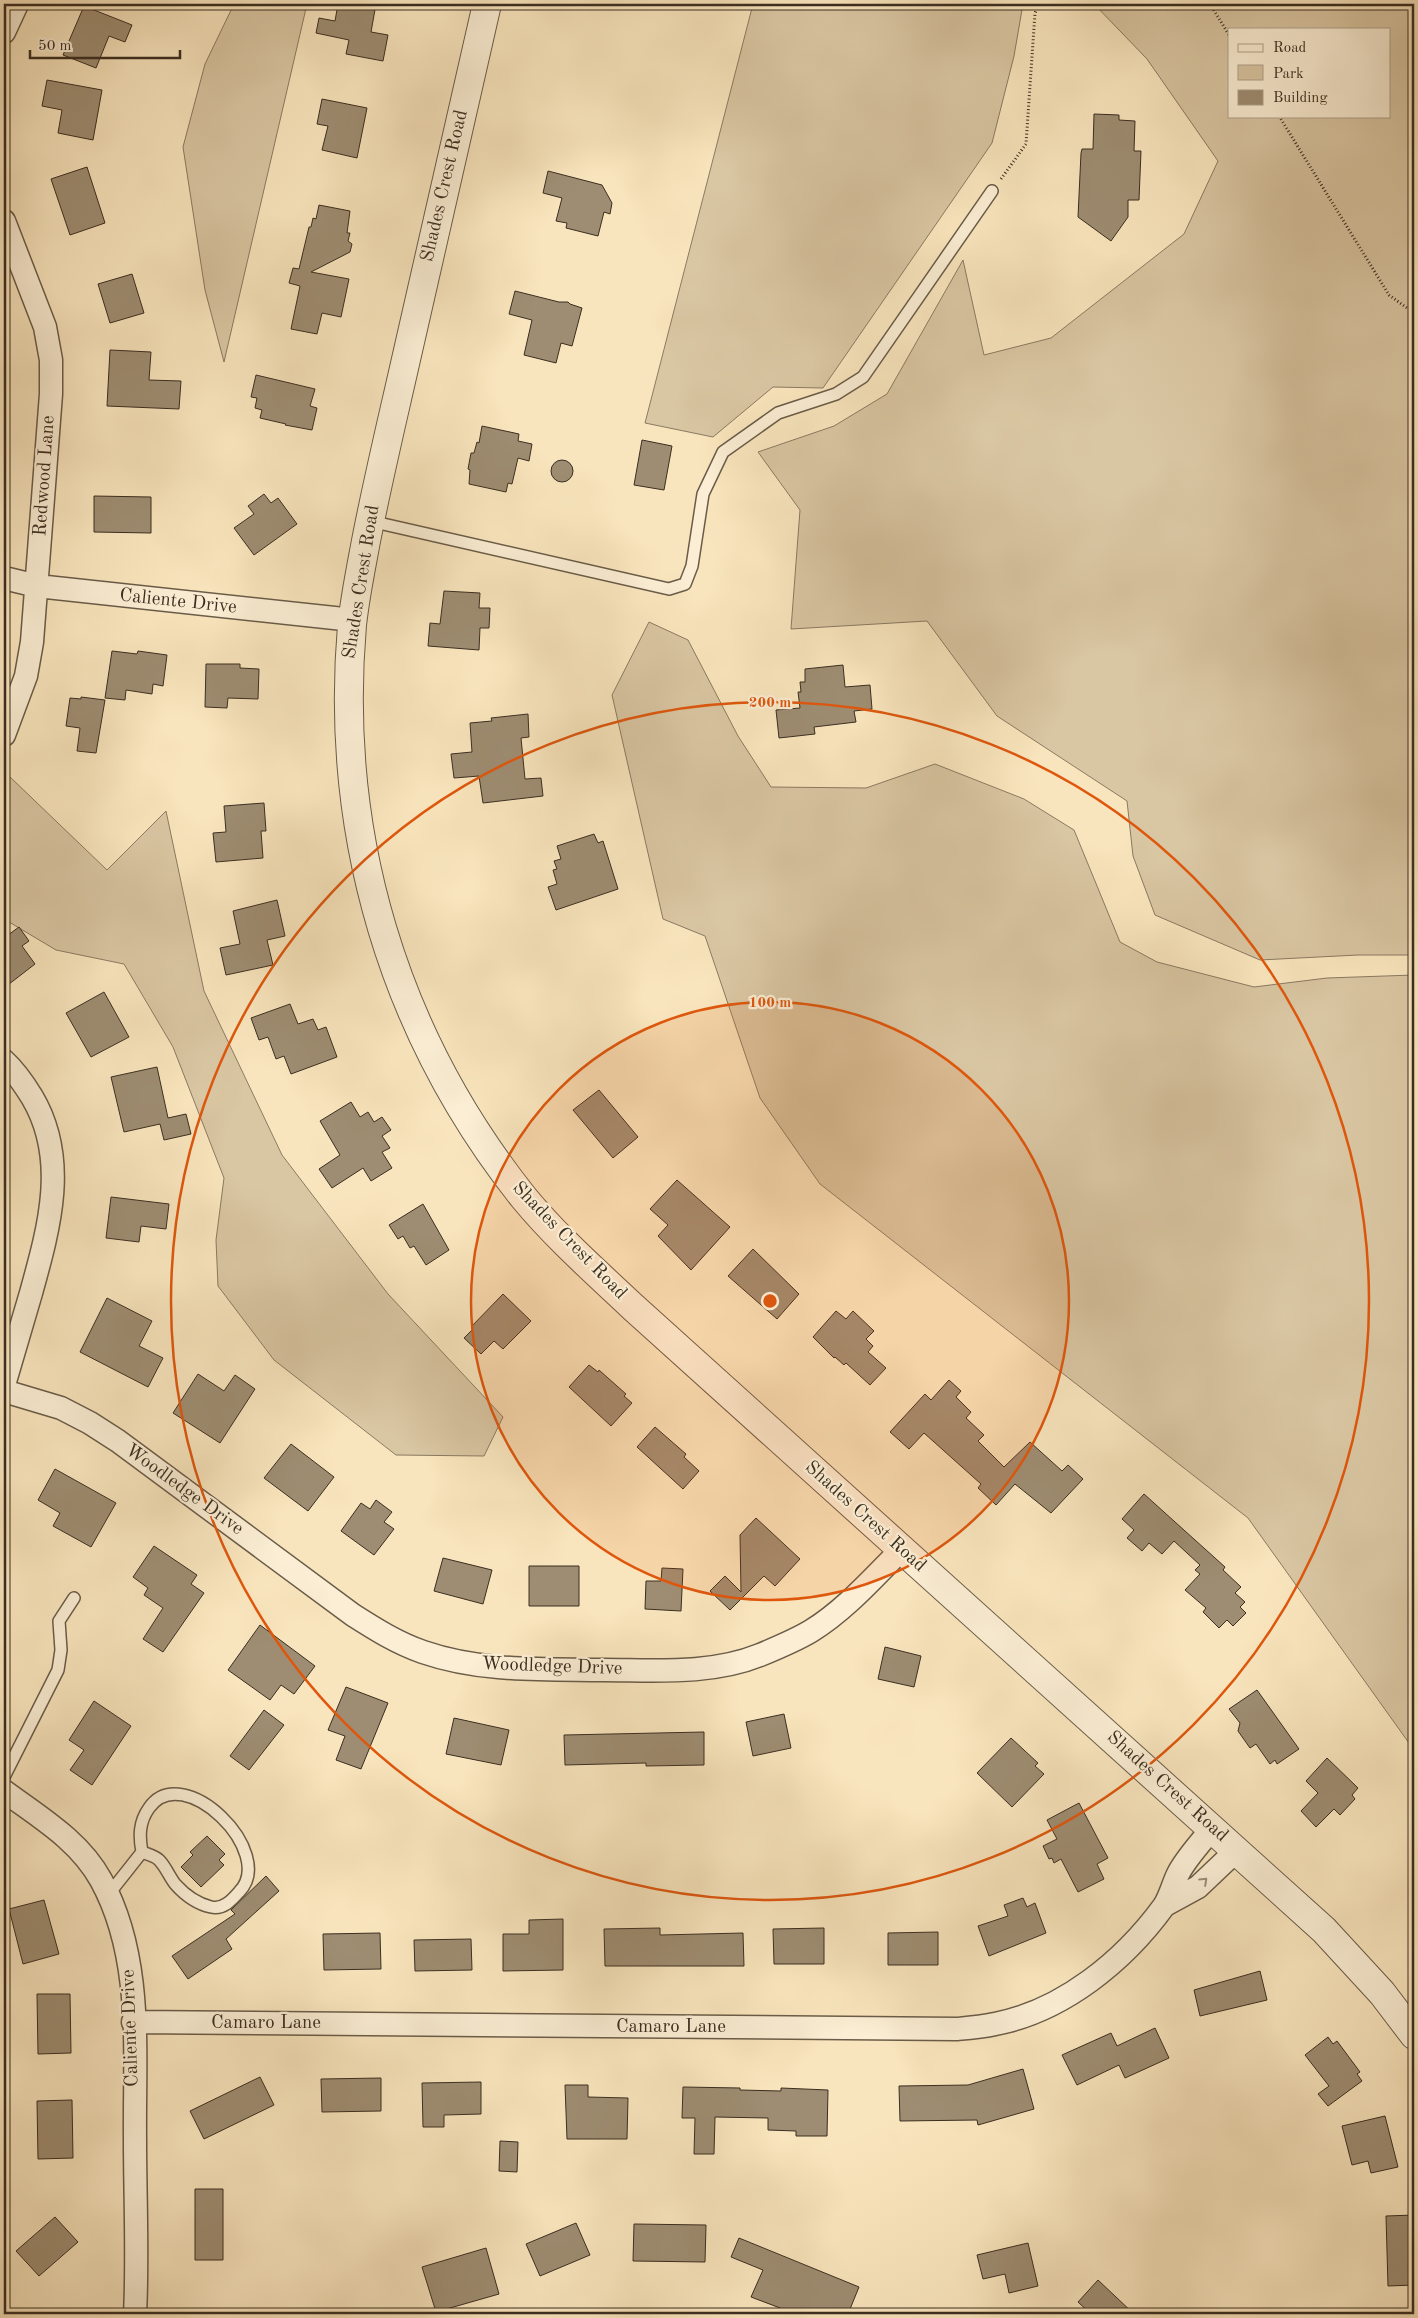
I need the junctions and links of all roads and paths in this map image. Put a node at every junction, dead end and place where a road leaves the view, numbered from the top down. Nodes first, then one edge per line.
1 (17, 4) edge
2 (487, 4) edge
3 (1039, 4) edge
4 (1210, 4) edge
5 (4, 32) edge
6 (1228, 33) edge
7 (1281, 118) edge
8 (992, 192) joint
9 (4, 221) edge
10 (1414, 313) edge
11 (370, 520) junction
12 (4, 578) edge
13 (37, 586) junction
14 (353, 620) junction
15 (4, 735) edge
16 (4, 1061) edge
17 (4, 1385) edge
18 (4, 1391) edge
19 (901, 1550) junction
20 (74, 1598) dead end
21 (4, 1776) edge
22 (4, 1791) edge
23 (1212, 1828) junction
24 (1237, 1850) junction
25 (142, 1852) junction
26 (108, 1895) junction
27 (1165, 1904) junction
28 (134, 2022) junction
29 (1414, 2035) edge
30 (135, 2314) edge

1 - 5 street
2 - 11 street, Shades Crest Road
3 - 8 path
4 - 6 path
7 - 10 path
8 - 11 lane
9 - 13 street, Redwood Lane
11 - 14 street, Shades Crest Road
12 - 13 street, Caliente Drive
13 - 14 street, Caliente Drive
13 - 15 street, Redwood Lane
14 - 19 street, Shades Crest Road
16 - 17 street
18 - 19 street, Woodledge Drive
19 - 23 street, Shades Crest Road
20 - 21 lane
22 - 26 street, Caliente Drive
23 - 24 street, Shades Crest Road
23 - 27 street, Camaro Lane
27 -> 24 street, Camaro Lane
24 - 29 street, Shades Crest Road
25 - 25 lane
25 - 26 lane
26 - 28 street, Caliente Drive
27 - 28 street, Camaro Lane
28 - 30 street, Caliente Drive

